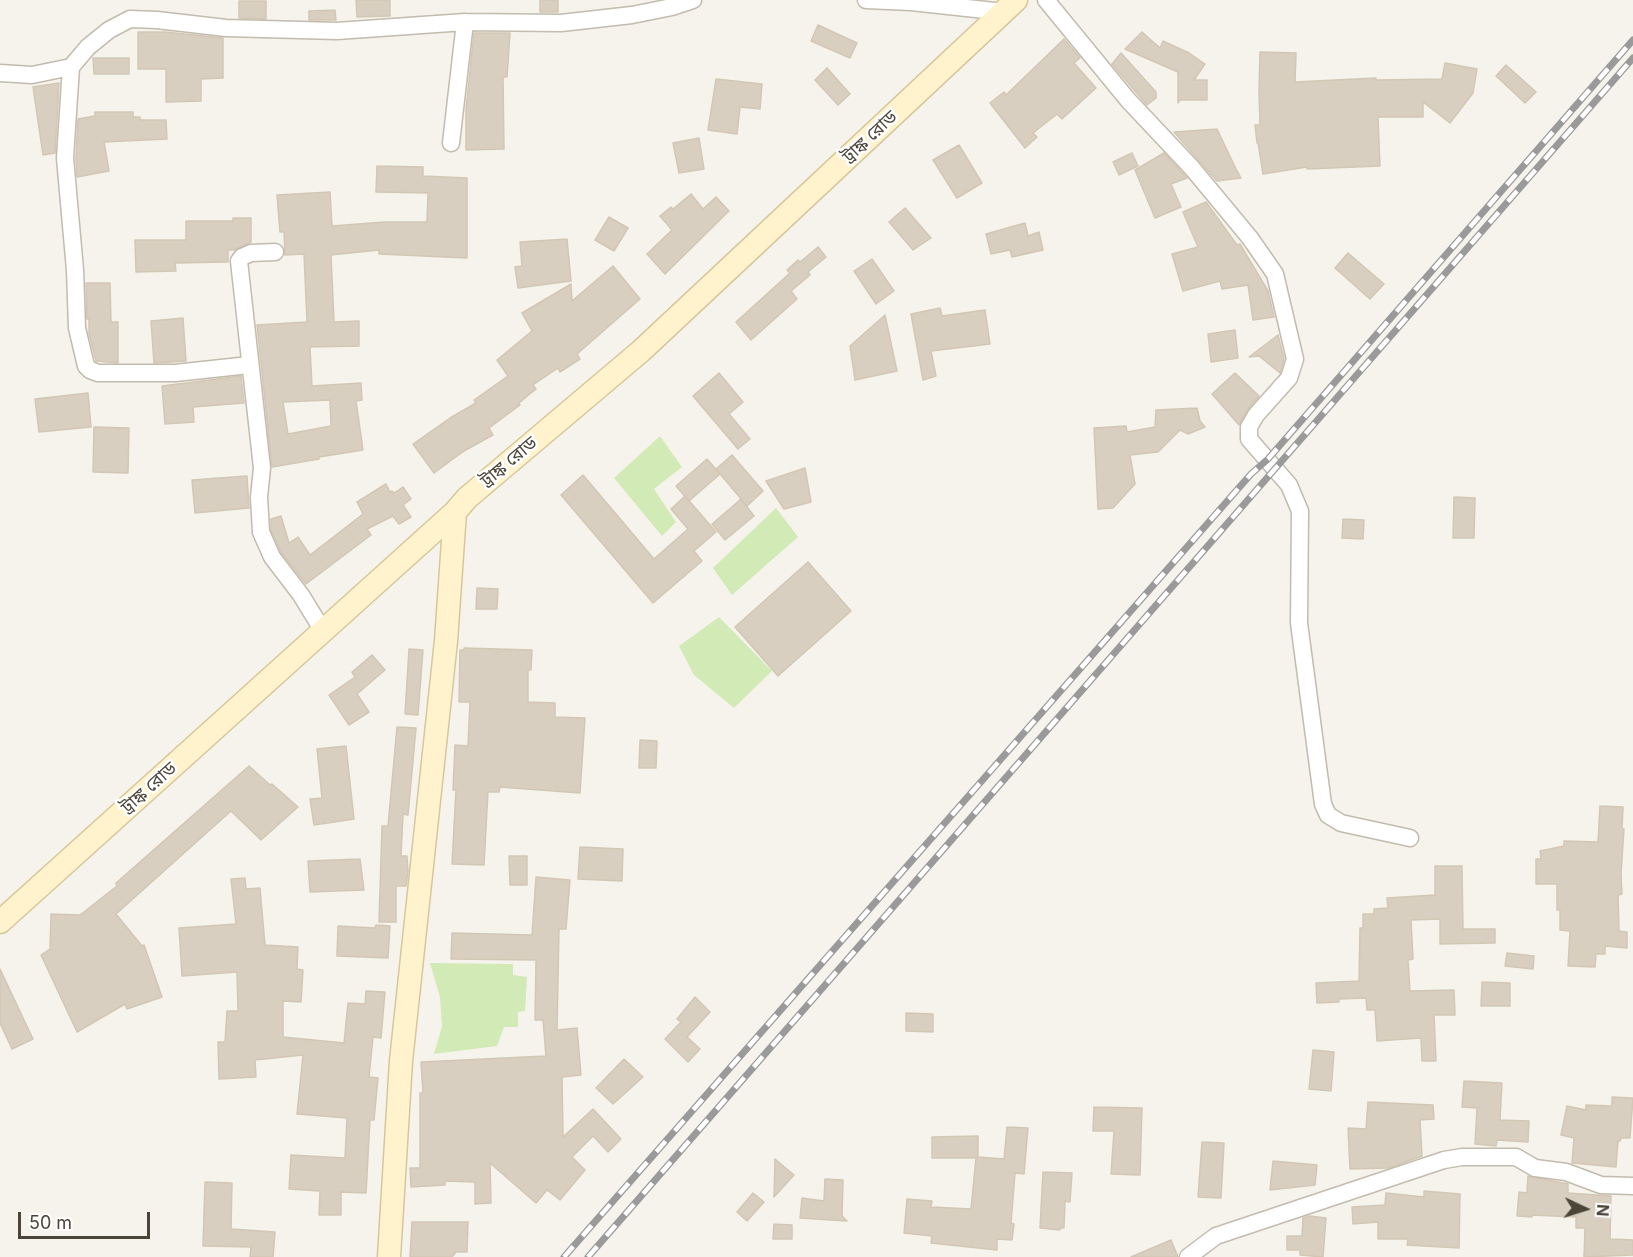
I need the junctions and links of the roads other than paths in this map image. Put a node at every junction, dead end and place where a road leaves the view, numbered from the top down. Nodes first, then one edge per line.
1 (693, 0) edge
2 (866, 0) edge
3 (1046, 0) edge
4 (1010, 6) edge
5 (465, 22) junction
6 (71, 67) junction
7 (0, 73) edge
8 (451, 143) dead end
9 (275, 252) dead end
10 (249, 365) junction
11 (455, 512) junction
12 (323, 631) junction
13 (1410, 838) dead end
14 (0, 922) edge
15 (1633, 1186) edge
16 (389, 1257) edge
17 (1188, 1257) edge

1 - 5 street
2 - 4 street
3 - 13 street
4 - 11 main road, ট্রাঙ্ক রোড
5 - 6 street
5 - 8 street
6 - 7 street
6 - 10 street
9 - 10 street
10 - 12 street
11 - 12 main road, ট্রাঙ্ক রোড
11 - 16 main road
12 - 14 main road, ট্রাঙ্ক রোড
15 - 17 street

